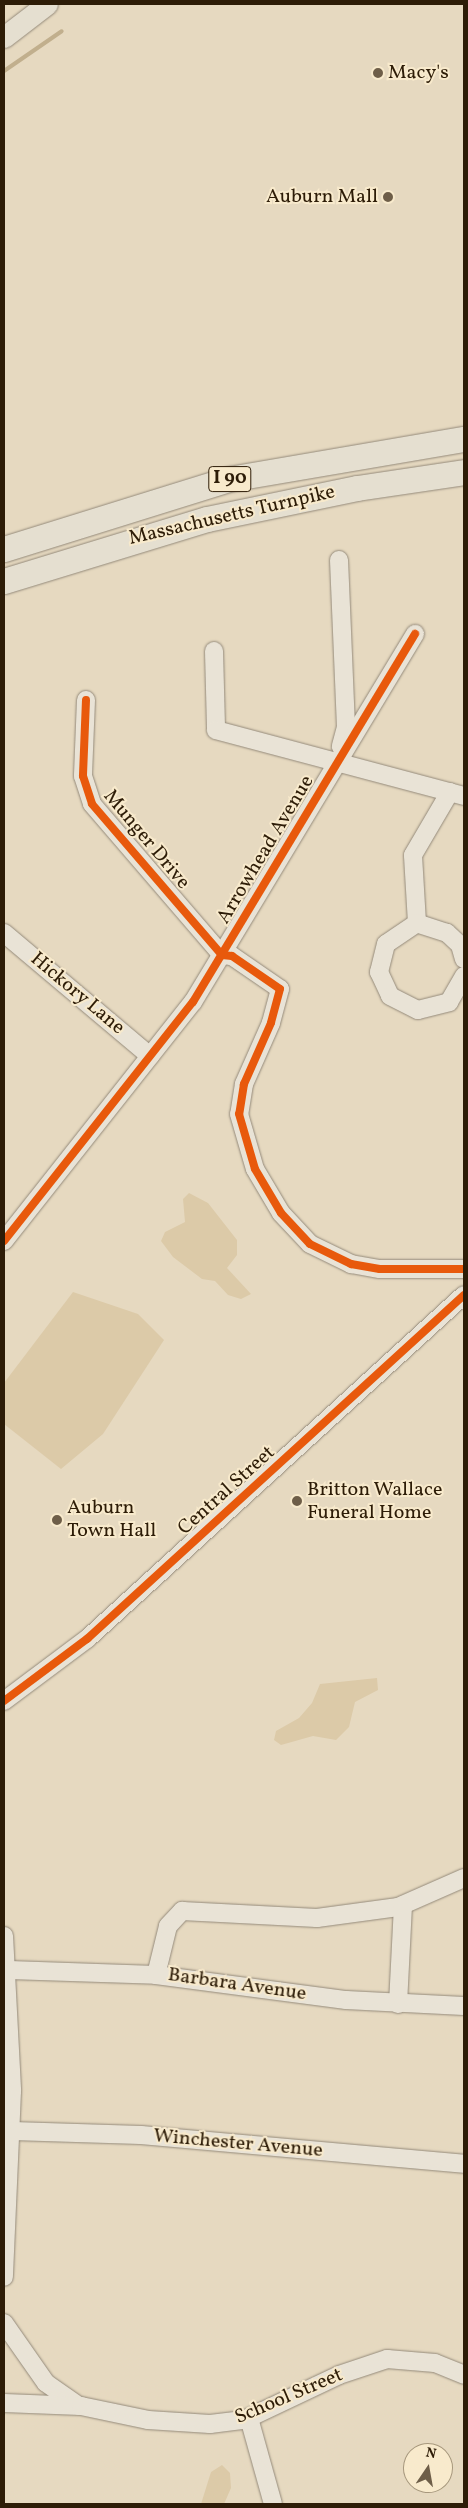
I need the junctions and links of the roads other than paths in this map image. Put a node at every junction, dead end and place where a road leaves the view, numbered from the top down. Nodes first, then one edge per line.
1 (47, 4) edge
2 (4, 37) edge
3 (464, 439) edge
4 (464, 472) edge
5 (4, 548) edge
6 (339, 560) dead end
7 (4, 582) edge
8 (415, 634) dead end
9 (214, 651) dead end
10 (86, 700) dead end
11 (338, 762) junction
12 (457, 794) edge
13 (417, 923) junction
14 (4, 933) edge
15 (222, 955) junction
16 (464, 960) edge
17 (464, 976) edge
18 (150, 1056) junction
19 (7, 1231) edge
20 (464, 1269) edge
21 (464, 1295) edge
22 (7, 1693) edge
23 (464, 1878) edge
24 (403, 1905) junction
25 (4, 1936) edge
26 (9, 1970) junction
27 (156, 1975) junction
28 (398, 2004) junction
29 (464, 2006) edge
30 (8, 2101) edge
31 (12, 2131) junction
32 (464, 2164) edge
33 (4, 2277) edge
34 (4, 2323) edge
35 (464, 2375) edge
36 (4, 2402) edge
37 (81, 2406) junction
38 (249, 2418) junction
39 (273, 2504) edge

1 - 2 main road
3 - 5 highway, Massachusetts Turnpike / I 90
4 - 7 highway, Massachusetts Turnpike / I 90
6 - 11 street
8 - 11 street, Arrowhead Avenue
9 - 11 street
10 - 15 street, Munger Drive
11 - 12 street
11 - 15 street, Arrowhead Avenue
12 - 13 street
13 - 16 street
13 - 17 street
14 - 18 street, Hickory Lane
15 - 18 street, Arrowhead Avenue
15 - 20 street
18 - 19 street, Arrowhead Avenue
21 - 22 street, Central Street
23 - 24 street
24 - 27 street
24 - 28 street
25 - 26 street
26 - 27 street, Barbara Avenue
26 - 30 street
27 - 28 street, Barbara Avenue
28 - 29 street, Barbara Avenue
30 - 31 street
31 - 32 street, Winchester Avenue
31 - 33 street
34 - 37 street, School Street
35 - 38 street, School Street
36 - 37 street, School Street
37 - 38 street, School Street
38 - 39 street

